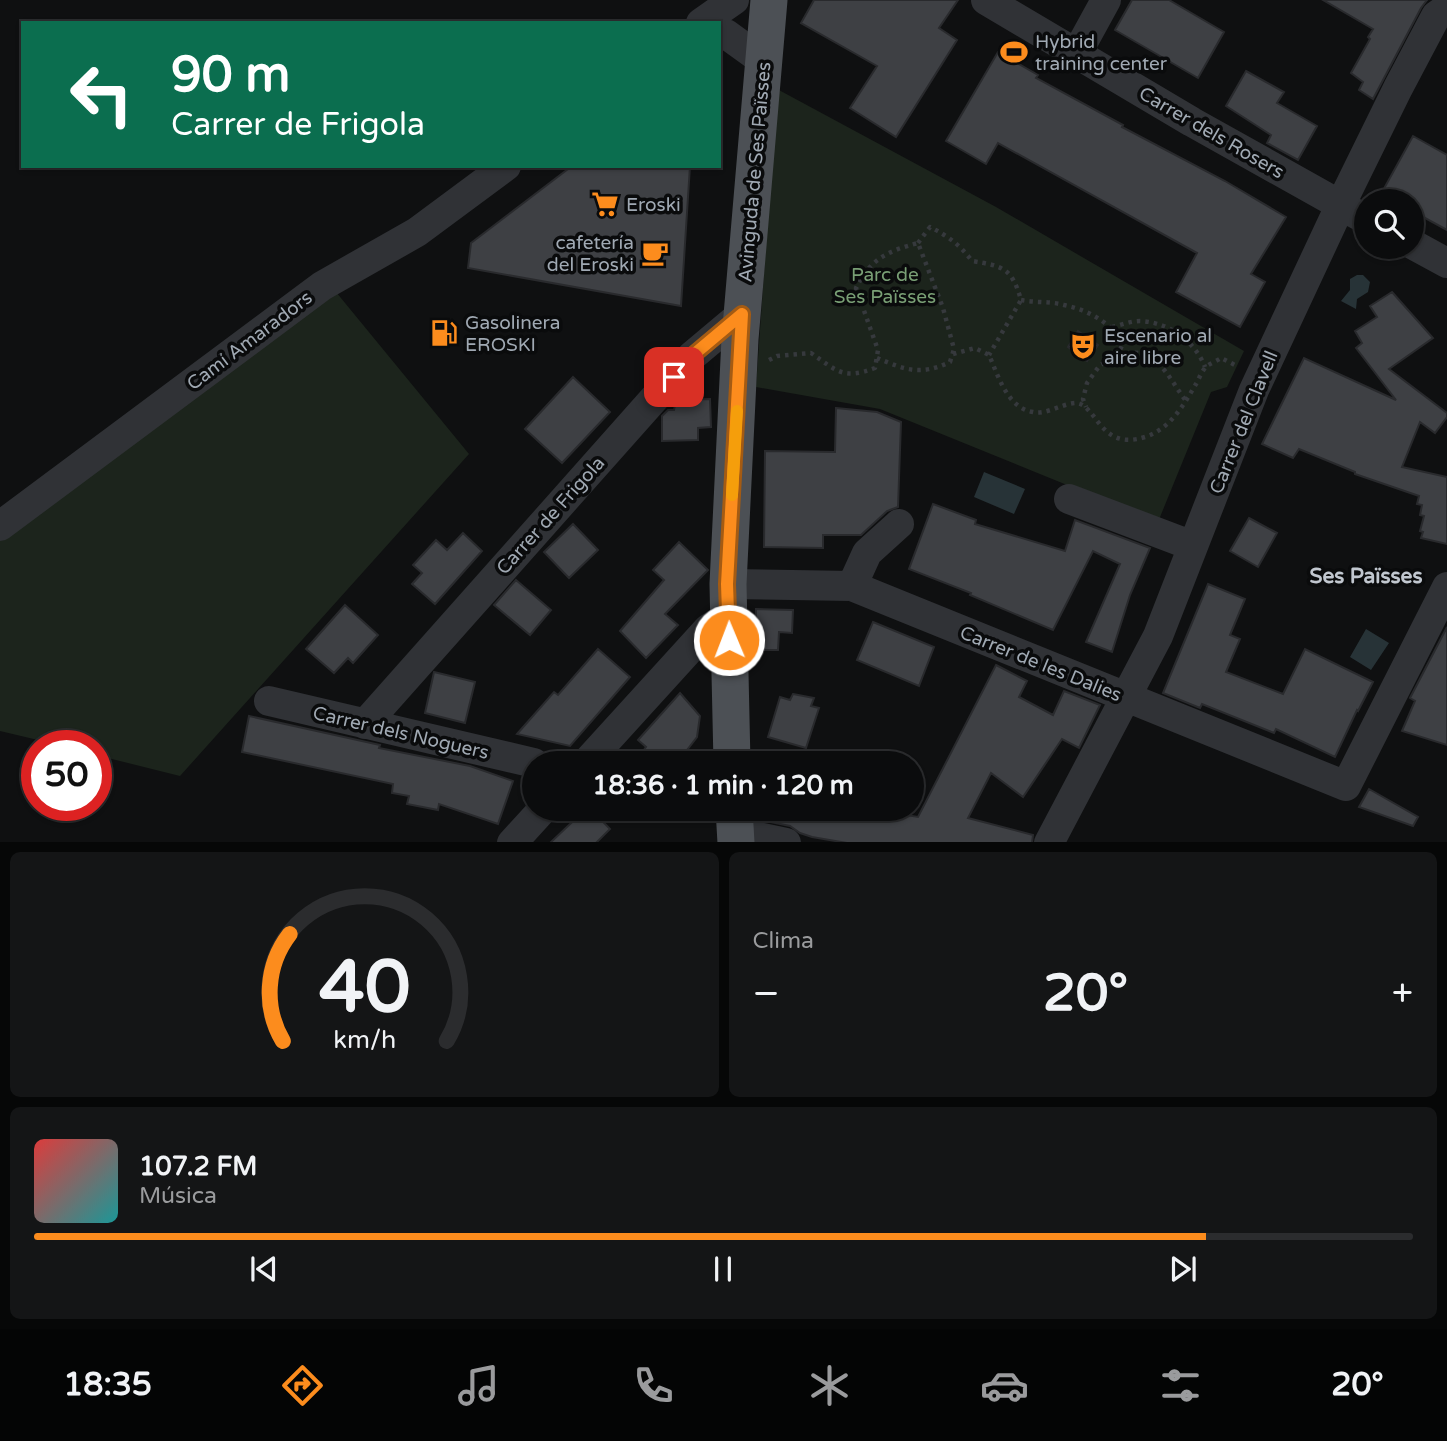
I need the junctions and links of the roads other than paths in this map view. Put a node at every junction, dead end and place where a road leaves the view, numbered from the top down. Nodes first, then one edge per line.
1 (734, 0) edge
2 (769, 0) edge
3 (986, 0) edge
4 (1106, 0) edge
5 (1447, 8) edge
6 (704, 21) edge
7 (721, 33) edge
8 (1077, 53) junction
9 (762, 60) junction
10 (503, 168) edge
11 (1340, 206) junction
12 (1354, 213) edge
13 (1424, 251) edge
14 (1447, 263) edge
15 (742, 314) junction
16 (1069, 499) dead end
17 (899, 524) dead end
18 (0, 526) edge
19 (1193, 546) junction
20 (852, 586) junction
21 (1447, 587) edge
22 (728, 600) junction
23 (1126, 697) junction
24 (269, 701) dead end
25 (365, 724) junction
26 (597, 751) edge
27 (732, 751) edge
28 (522, 760) edge
29 (532, 821) edge
30 (735, 828) edge
31 (512, 842) edge
32 (786, 842) edge
33 (1049, 842) edge

1 - 6 street
2 - 9 main road, Avinguda de Ses Païsses
3 - 8 street, Carrer dels Rosers
4 - 8 street
5 - 11 street, Carrer del Clavell
7 - 9 street
8 - 11 street, Carrer dels Rosers
9 - 15 main road, Avinguda de Ses Païsses
10 - 18 street, Camí Amaradors
11 - 12 street, Carrer dels Rosers
11 - 19 street, Carrer del Clavell
13 - 14 street
15 - 22 main road, Avinguda de Ses Païsses
15 - 25 street, Carrer de Frigola
16 - 19 street
17 - 20 street
19 - 23 street, Carrer del Clavell
20 - 22 street, Carrer de les Dalies
20 - 23 street, Carrer de les Dalies
21 - 23 street, Carrer de les Dalies
22 - 26 street
22 - 27 main road, Avinguda de Ses Païsses
23 - 33 street, Carrer del Clavell
24 - 25 street, Carrer dels Noguers
25 - 28 street, Carrer dels Noguers
29 - 31 street
30 - 32 street

